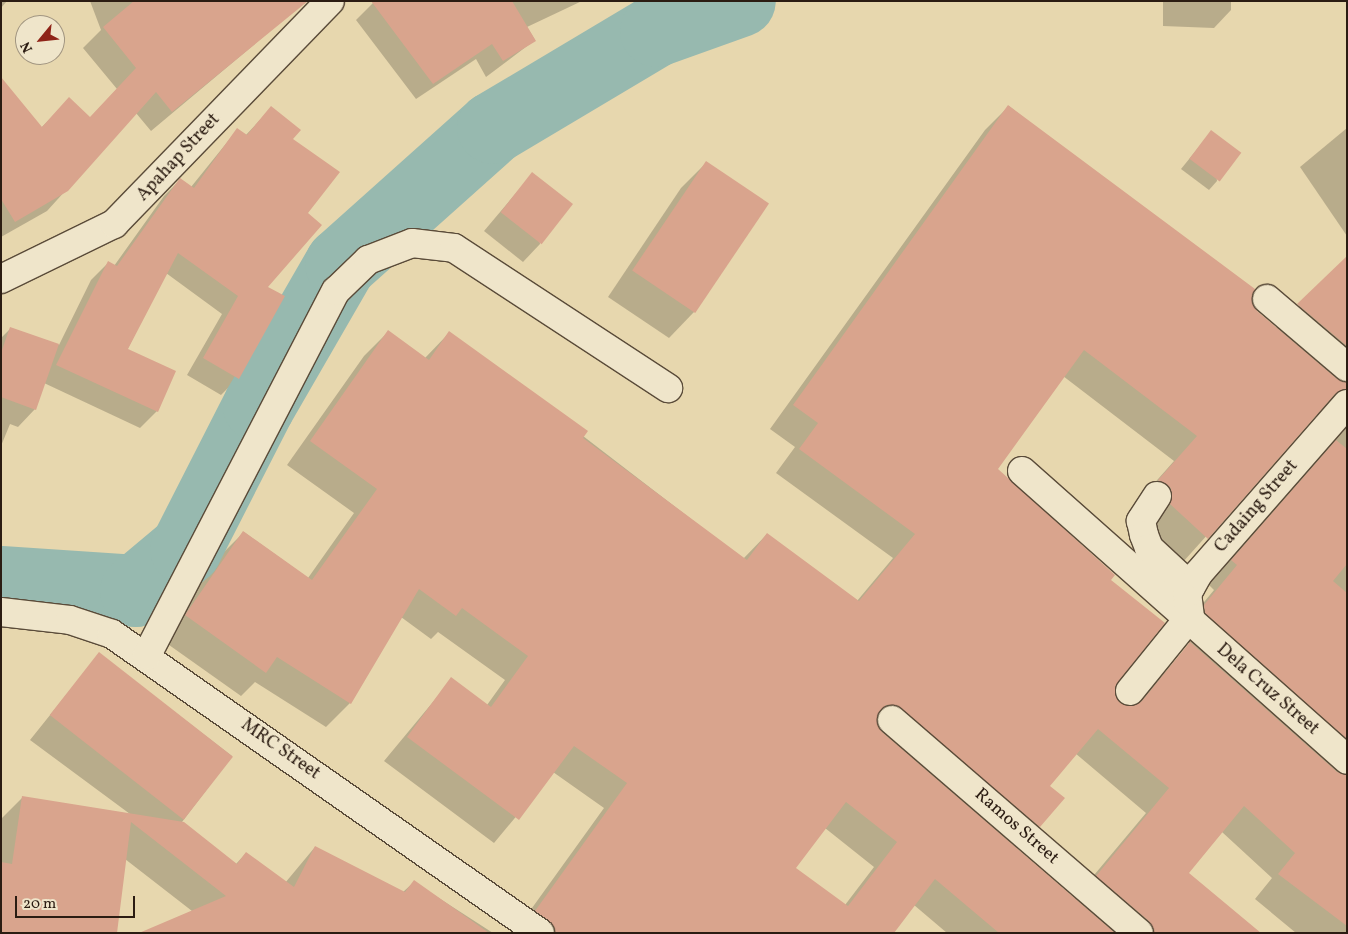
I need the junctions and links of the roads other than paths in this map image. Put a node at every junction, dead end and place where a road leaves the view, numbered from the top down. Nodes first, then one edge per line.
1 (330, 1) edge
2 (1, 279) edge
3 (1267, 299) dead end
4 (1347, 367) edge
5 (668, 388) dead end
6 (1347, 404) edge
7 (1022, 471) dead end
8 (1156, 496) dead end
9 (1191, 587) junction
10 (1, 612) edge
11 (1190, 617) junction
12 (147, 655) junction
13 (1130, 691) dead end
14 (892, 720) dead end
15 (1347, 760) edge
16 (540, 933) edge
17 (1139, 933) edge

1 - 2 street, Apahap Street
3 - 4 street
5 - 12 street
6 - 9 street, Cadaing Street
7 - 11 street, Dela Cruz Street
8 - 9 street
9 - 11 street
10 - 12 street, MRC Street
11 - 13 street
11 - 15 street, Dela Cruz Street
12 - 16 street, MRC Street
14 - 17 street, Ramos Street

